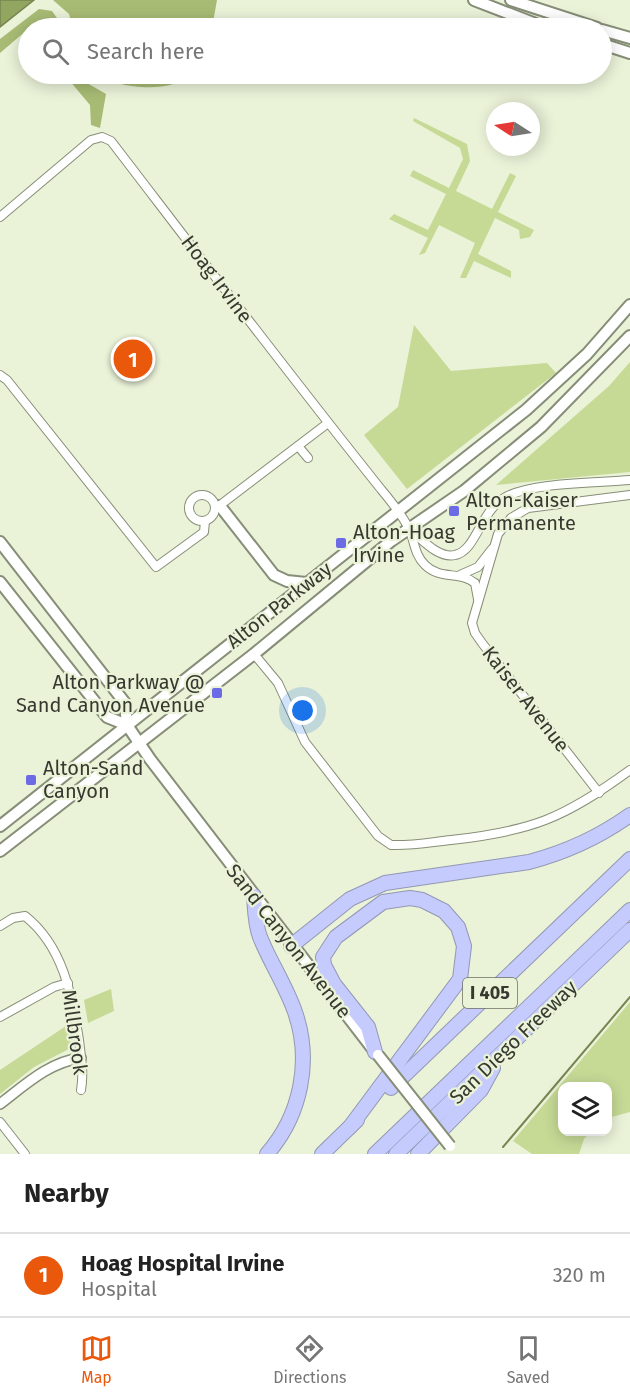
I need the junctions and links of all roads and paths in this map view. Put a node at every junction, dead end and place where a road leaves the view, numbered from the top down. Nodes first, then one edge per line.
1 (474, 0) edge
2 (511, 0) edge
3 (520, 18) edge
4 (566, 18) edge
5 (612, 33) edge
6 (630, 38) edge
7 (612, 47) edge
8 (630, 52) edge
9 (0, 217) edge
10 (630, 305) edge
11 (630, 336) edge
12 (0, 375) edge
13 (328, 423) junction
14 (298, 446) junction
15 (308, 458) dead end
16 (630, 480) edge
17 (630, 495) edge
18 (217, 507) junction
19 (397, 511) junction
20 (205, 521) junction
21 (409, 529) junction
22 (0, 542) edge
23 (496, 543) junction
24 (458, 576) junction
25 (0, 582) edge
26 (306, 583) junction
27 (478, 600) junction
28 (254, 654) junction
29 (127, 725) junction
30 (139, 743) junction
31 (630, 770) edge
32 (599, 793) junction
33 (630, 815) edge
34 (0, 826) edge
35 (0, 851) edge
36 (630, 859) edge
37 (254, 896) junction
38 (630, 910) edge
39 (0, 926) edge
40 (630, 930) edge
41 (291, 946) junction
42 (68, 982) junction
43 (0, 1017) edge
44 (376, 1054) junction
45 (501, 1054) junction
46 (81, 1058) junction
47 (81, 1090) dead end
48 (0, 1104) edge
49 (0, 1122) edge
50 (350, 1127) junction
51 (453, 1150) edge
52 (25, 1154) edge
53 (267, 1154) edge
54 (322, 1154) edge
55 (375, 1154) edge
56 (396, 1154) edge
57 (418, 1154) edge

1 - 3 main road
2 - 4 main road
5 - 6 main road
7 - 8 main road
9 - 13 street, Hoag Irvine
10 - 19 main road, Alton Parkway
11 - 21 main road, Alton Parkway
12 - 20 street
13 - 14 street
13 - 19 street, Hoag Irvine
14 - 15 street
14 - 18 street
16 - 21 street
17 - 23 street, Kaiser Avenue
18 - 20 street
18 - 20 street
18 - 26 main road
19 - 21 street, Hoag Irvine
19 - 26 main road, Alton Parkway
21 - 24 street
21 - 28 main road, Alton Parkway
22 - 29 main road, Sand Canyon Avenue
23 - 24 street, Kaiser Avenue
23 - 27 street, Kaiser Avenue
24 - 27 street
25 - 29 main road, Sand Canyon Avenue
26 - 29 main road, Alton Parkway
27 - 32 street, Kaiser Avenue
28 - 30 main road, Alton Parkway
28 - 32 street
29 - 30 main road, Sand Canyon Avenue
29 - 34 main road, Alton Parkway
30 - 35 main road, Alton Parkway
30 - 37 main road, Sand Canyon Avenue
31 - 32 street
33 - 41 highway
36 - 50 highway, I 405
37 - 41 main road, Sand Canyon Avenue
37 - 53 highway
38 - 55 highway, San Diego Freeway
39 - 42 street, Millbrook
40 - 45 highway, San Diego Freeway / I 405
41 - 44 main road, Sand Canyon Avenue
42 - 43 street
42 - 46 street, Millbrook
44 - 50 highway
44 - 51 main road, Sand Canyon Avenue, bridge
45 - 56 highway, San Diego Freeway / I 405
45 - 57 highway
46 - 47 street, Millbrook
46 - 48 street
49 - 52 street
50 - 54 highway, I 405

